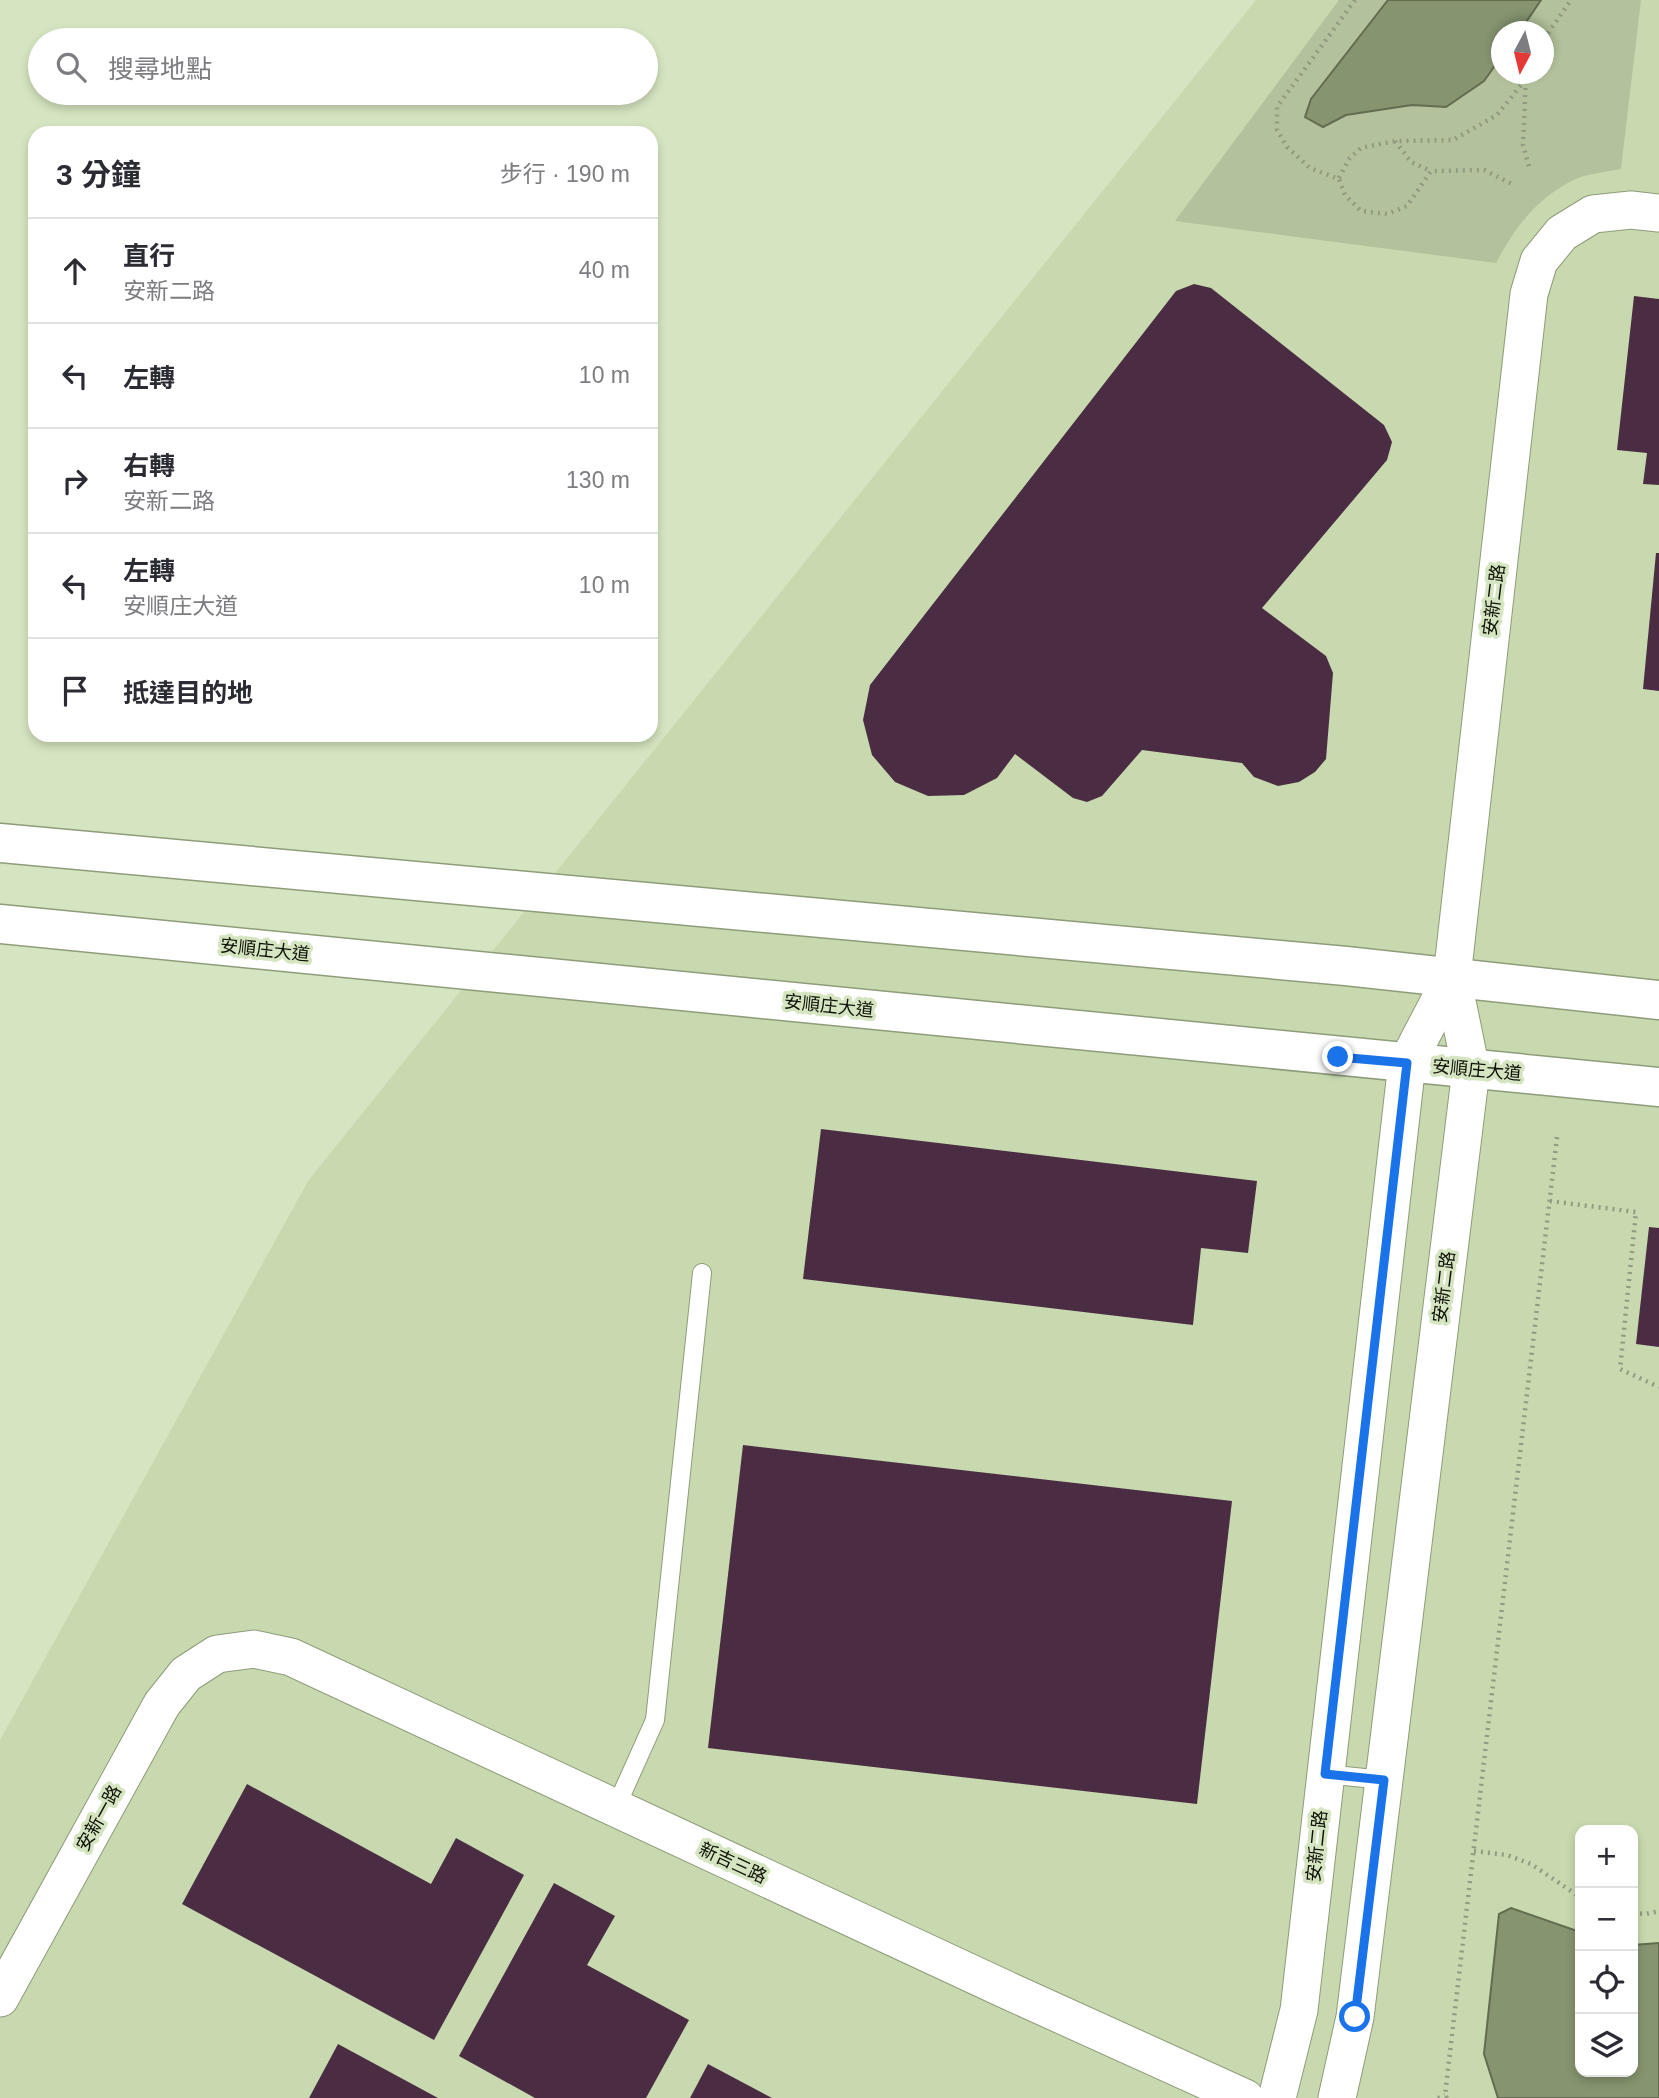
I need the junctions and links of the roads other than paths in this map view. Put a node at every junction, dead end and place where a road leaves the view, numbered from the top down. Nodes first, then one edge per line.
1 (1659, 212) edge
2 (0, 843) edge
3 (0, 924) edge
4 (1452, 977) junction
5 (1659, 1000) edge
6 (1407, 1063) junction
7 (1472, 1070) junction
8 (1659, 1087) edge
9 (702, 1273) dead end
10 (217, 1654) joint
11 (1325, 1774) junction
12 (1384, 1780) junction
13 (616, 1807) junction
14 (0, 1998) edge
15 (1245, 2098) edge
16 (1277, 2098) edge
17 (1337, 2098) edge

1 - 4 street, 安新二路
2 - 4 street
3 - 6 street, 安順庄大道
4 - 5 street
4 - 6 street, 安新二路
4 - 7 street, 安新二路
6 - 7 street, 安順庄大道
6 - 11 street, 安新二路
7 - 8 street, 安順庄大道
7 - 12 street, 安新二路
9 - 13 lane
10 - 13 street, 新吉三路
10 - 14 street, 安新一路
11 - 12 lane
11 - 16 street, 安新二路
12 - 17 street, 安新二路
13 - 15 street, 新吉三路

